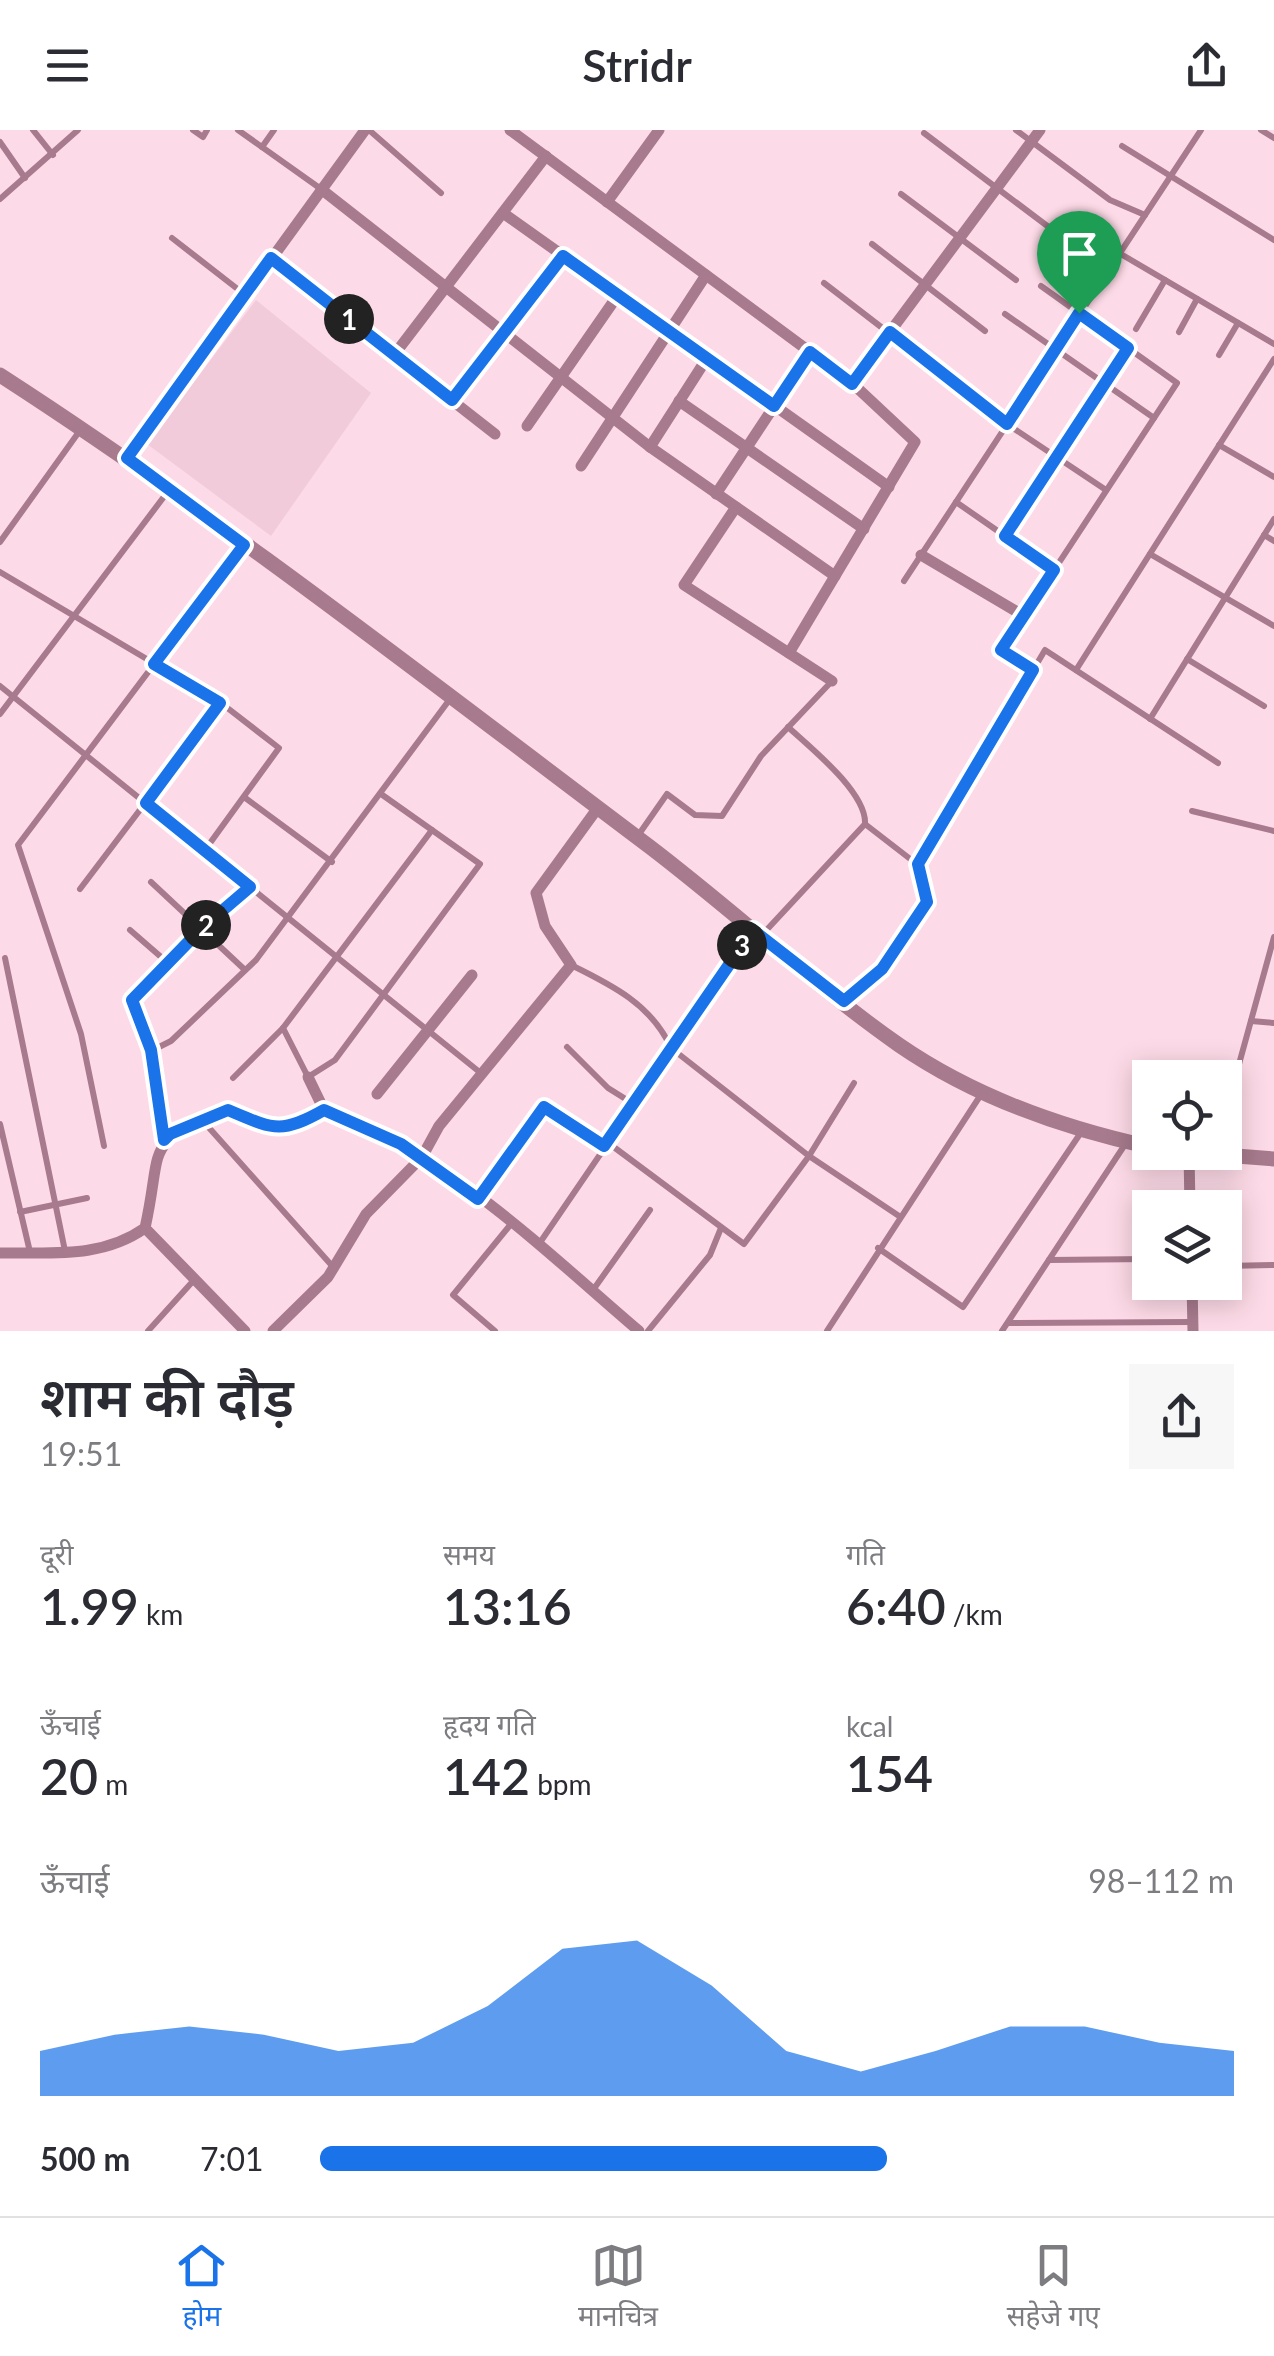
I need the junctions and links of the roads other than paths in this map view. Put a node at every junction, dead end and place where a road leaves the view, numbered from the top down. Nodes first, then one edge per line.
1 (33, 130) edge
2 (78, 130) edge
3 (192, 130) edge
4 (207, 130) edge
5 (238, 130) edge
6 (274, 130) edge
7 (367, 130) edge
8 (510, 130) edge
9 (658, 130) edge
10 (1016, 130) edge
11 (1040, 130) edge
12 (1201, 130) edge
13 (1261, 130) edge
14 (924, 133) dead end
15 (1274, 138) edge
16 (1031, 141) junction
17 (0, 142) edge
18 (1122, 146) dead end
19 (262, 147) junction
20 (52, 155) junction
21 (546, 156) junction
22 (26, 178) junction
23 (1169, 178) junction
24 (322, 189) junction
25 (995, 190) junction
26 (441, 193) dead end
27 (901, 194) dead end
28 (0, 198) edge
29 (608, 202) junction
30 (503, 213) junction
31 (1145, 215) junction
32 (960, 237) junction
33 (172, 238) dead end
34 (1274, 240) edge
35 (872, 244) dead end
36 (1119, 253) junction
37 (563, 256) junction
38 (271, 258) junction
39 (1107, 271) junction
40 (706, 275) junction
41 (1016, 280) dead end
42 (1165, 280) junction
43 (824, 283) dead end
44 (926, 284) junction
45 (1041, 286) dead end
46 (446, 287) junction
47 (245, 295) junction
48 (618, 295) junction
49 (1197, 299) junction
50 (1079, 313) junction
51 (1005, 314) dead end
52 (1238, 323) junction
53 (1136, 329) dead end
54 (669, 331) junction
55 (504, 332) junction
56 (890, 332) junction
57 (985, 332) dead end
58 (1179, 332) dead end
59 (1274, 344) edge
60 (1128, 348) junction
61 (1056, 349) junction
62 (810, 352) junction
63 (1219, 355) dead end
64 (394, 356) junction
65 (707, 358) junction
66 (1274, 359) edge
67 (0, 375) edge
68 (561, 377) junction
69 (852, 384) junction
70 (1105, 384) junction
71 (452, 400) junction
72 (680, 401) junction
73 (774, 406) junction
74 (613, 418) junction
75 (1154, 418) junction
76 (1007, 424) junction
77 (526, 426) dead end
78 (82, 428) junction
79 (495, 434) dead end
80 (1219, 445) junction
81 (650, 446) junction
82 (747, 448) junction
83 (1056, 456) junction
84 (127, 458) junction
85 (582, 466) dead end
86 (1274, 478) edge
87 (888, 487) junction
88 (170, 489) junction
89 (1106, 490) junction
90 (716, 494) junction
91 (956, 502) junction
92 (736, 507) junction
93 (1274, 519) edge
94 (864, 528) junction
95 (1264, 535) junction
96 (1005, 536) junction
97 (1274, 541) edge
98 (0, 542) edge
99 (244, 545) junction
100 (1150, 554) junction
101 (921, 555) junction
102 (1054, 570) junction
103 (0, 572) edge
104 (835, 576) junction
105 (904, 580) dead end
106 (1225, 598) junction
107 (74, 616) junction
108 (1024, 616) junction
109 (1274, 626) edge
110 (789, 653) junction
111 (1187, 659) junction
112 (154, 664) junction
113 (1033, 670) junction
114 (1076, 670) junction
115 (832, 681) joint
116 (0, 686) edge
117 (14, 697) junction
118 (450, 699) junction
119 (220, 703) junction
120 (1264, 706) dead end
121 (0, 714) edge
122 (1150, 719) junction
123 (788, 727) junction
124 (86, 755) junction
125 (1218, 763) dead end
126 (380, 794) junction
127 (244, 797) junction
128 (146, 803) junction
129 (598, 809) junction
130 (1192, 810) dead end
131 (865, 824) junction
132 (432, 830) junction
133 (1274, 831) edge
134 (637, 838) junction
135 (204, 850) junction
136 (332, 862) junction
137 (918, 864) junction
138 (151, 882) dead end
139 (250, 887) junction
140 (80, 890) dead end
141 (290, 919) junction
142 (202, 928) junction
143 (130, 930) dead end
144 (757, 932) junction
145 (1274, 937) edge
146 (1272, 954) edge
147 (6, 958) dead end
148 (338, 958) junction
149 (168, 963) junction
150 (570, 966) junction
151 (245, 970) junction
152 (472, 975) dead end
153 (384, 995) junction
154 (844, 1001) junction
155 (1251, 1021) junction
156 (1274, 1023) edge
157 (282, 1028) junction
158 (428, 1030) junction
159 (567, 1047) dead end
160 (671, 1048) junction
161 (151, 1050) junction
162 (1240, 1060) edge
163 (482, 1074) junction
164 (233, 1078) dead end
165 (308, 1078) junction
166 (854, 1082) dead end
167 (982, 1092) junction
168 (377, 1094) dead end
169 (630, 1108) junction
170 (324, 1110) junction
171 (202, 1120) junction
172 (0, 1124) edge
173 (1082, 1130) junction
174 (164, 1140) junction
175 (1127, 1142) junction
176 (2, 1143) edge
177 (1132, 1143) edge
178 (605, 1144) junction
179 (104, 1146) dead end
180 (809, 1156) junction
181 (1242, 1156) edge
182 (422, 1157) junction
183 (1274, 1159) edge
184 (87, 1198) dead end
185 (478, 1199) junction
186 (55, 1205) junction
187 (650, 1210) dead end
188 (20, 1212) junction
189 (899, 1216) junction
190 (512, 1224) junction
191 (145, 1228) junction
192 (720, 1228) junction
193 (538, 1244) junction
194 (878, 1248) junction
195 (30, 1252) junction
196 (65, 1252) junction
197 (0, 1253) edge
198 (1132, 1259) edge
199 (1049, 1260) junction
200 (1274, 1265) edge
201 (1242, 1266) edge
202 (334, 1268) junction
203 (194, 1279) junction
204 (592, 1291) junction
205 (1192, 1300) edge
206 (1008, 1323) junction
207 (1192, 1326) edge
208 (148, 1331) edge
209 (245, 1331) edge
210 (273, 1331) edge
211 (496, 1331) edge
212 (639, 1331) edge
213 (648, 1331) edge
214 (827, 1331) edge
215 (1002, 1331) edge

1 - 20 lane
2 - 20 lane
3 - 4 lane
5 - 19 lane
6 - 19 lane
7 - 24 street
7 - 26 lane
8 - 21 street
9 - 29 street
10 - 16 lane
11 - 16 street
12 - 23 lane
13 - 15 lane
14 - 25 lane
16 - 25 street
16 - 31 lane
17 - 22 lane
18 - 23 lane
19 - 24 lane
20 - 22 lane
21 - 29 street
21 - 30 street
22 - 28 lane
23 - 31 lane
23 - 34 lane
24 - 38 street
24 - 46 street
25 - 32 street
25 - 39 lane
27 - 32 lane
29 - 40 street
30 - 37 street
30 - 46 street
31 - 36 lane
32 - 41 lane
32 - 44 street
33 - 47 lane
35 - 44 lane
36 - 39 lane
36 - 42 lane
37 - 48 street
37 - 55 street
38 - 47 street
38 - 64 street
39 - 50 lane
40 - 54 street
40 - 62 street
42 - 49 lane
42 - 53 lane
43 - 56 lane
44 - 56 street
44 - 57 lane
45 - 50 lane
46 - 55 street
46 - 64 street
47 - 84 street
48 - 54 street
48 - 68 street
49 - 52 lane
49 - 58 lane
50 - 60 lane
50 - 61 lane
51 - 61 lane
52 - 59 lane
52 - 63 lane
54 - 65 street
54 - 74 street
55 - 68 street
55 - 71 street
56 - 69 street
56 - 76 lane
60 - 70 lane
60 - 75 lane
61 - 70 lane
61 - 76 lane
62 - 69 street
62 - 73 street
64 - 71 street
65 - 72 street
65 - 73 street
66 - 80 lane
67 - 78 street
68 - 74 street
68 - 77 street
69 - 87 street
70 - 75 lane
70 - 83 lane
71 - 79 street
72 - 81 street
72 - 82 street
73 - 82 street
73 - 87 street
74 - 81 street
74 - 85 street
75 - 89 lane
76 - 83 lane
76 - 91 lane
78 - 84 street
78 - 98 lane
80 - 86 lane
80 - 100 lane
81 - 90 street
82 - 90 street
82 - 94 street
83 - 89 lane
83 - 96 lane
84 - 88 street
87 - 94 street
88 - 99 street
88 - 107 lane
89 - 102 lane
90 - 92 street
91 - 96 lane
91 - 101 lane
92 - 104 street
92 - 110 street
93 - 95 lane
94 - 104 street
95 - 97 lane
95 - 106 lane
96 - 102 lane
99 - 112 lane
99 - 118 street
100 - 106 lane
100 - 114 lane
101 - 105 lane
101 - 108 street
102 - 108 lane
103 - 107 lane
104 - 110 street
106 - 109 lane
106 - 111 lane
107 - 112 lane
107 - 117 lane
108 - 113 lane
110 - 115 street
111 - 120 lane
111 - 122 lane
112 - 119 lane
112 - 124 lane
113 - 114 lane
113 - 137 lane
114 - 122 lane
115 - 123 lane
116 - 117 lane
117 - 121 lane
117 - 124 lane
118 - 126 lane
118 - 129 street
119 - 127 lane
119 - 128 lane
122 - 125 lane
123 - 131 lane
123 - 134 lane
124 - 128 lane
124 - 179 lane
126 - 132 lane
126 - 136 lane
127 - 135 lane
127 - 136 lane
128 - 135 lane
128 - 140 lane
129 - 134 street
129 - 150 street
130 - 133 lane
131 - 137 lane
131 - 144 lane
132 - 148 lane
132 - 153 lane
134 - 144 street
135 - 139 lane
136 - 141 lane
137 - 154 lane
138 - 142 lane
139 - 141 lane
139 - 142 lane
141 - 148 lane
141 - 151 lane
142 - 149 lane
142 - 151 lane
143 - 149 lane
144 - 154 street
144 - 160 lane
145 - 146 lane
146 - 155 lane
147 - 186 lane
148 - 153 lane
148 - 157 lane
149 - 161 lane
150 - 160 lane
150 - 163 street
151 - 161 lane
152 - 158 street
153 - 158 lane
153 - 165 lane
154 - 167 street
155 - 156 lane
155 - 162 lane
157 - 164 lane
157 - 165 lane
158 - 163 lane
158 - 168 street
159 - 169 lane
160 - 169 lane
160 - 180 lane
161 - 174 lane
163 - 182 street
165 - 170 street
166 - 180 lane
167 - 173 street
167 - 189 lane
169 - 178 lane
170 - 171 street
170 - 182 street
171 - 174 street
171 - 202 lane
172 - 176 lane
173 - 175 street
173 - 194 lane
174 - 191 street
175 - 177 street
175 - 199 lane
176 - 188 lane
178 - 185 lane
178 - 192 lane
178 - 193 lane
180 - 189 lane
180 - 192 lane
181 - 183 street
182 - 185 street
182 - 202 street
184 - 186 lane
185 - 190 street
186 - 188 lane
186 - 196 lane
187 - 204 lane
188 - 195 lane
189 - 194 lane
190 - 193 street
190 - 211 lane
191 - 196 street
191 - 203 street
192 - 213 lane
193 - 204 street
194 - 214 lane
195 - 196 street
195 - 197 street
198 - 199 lane
199 - 206 lane
200 - 201 lane
202 - 210 street
203 - 208 lane
203 - 209 street
204 - 212 street
205 - 207 street
206 - 207 lane
206 - 215 lane

